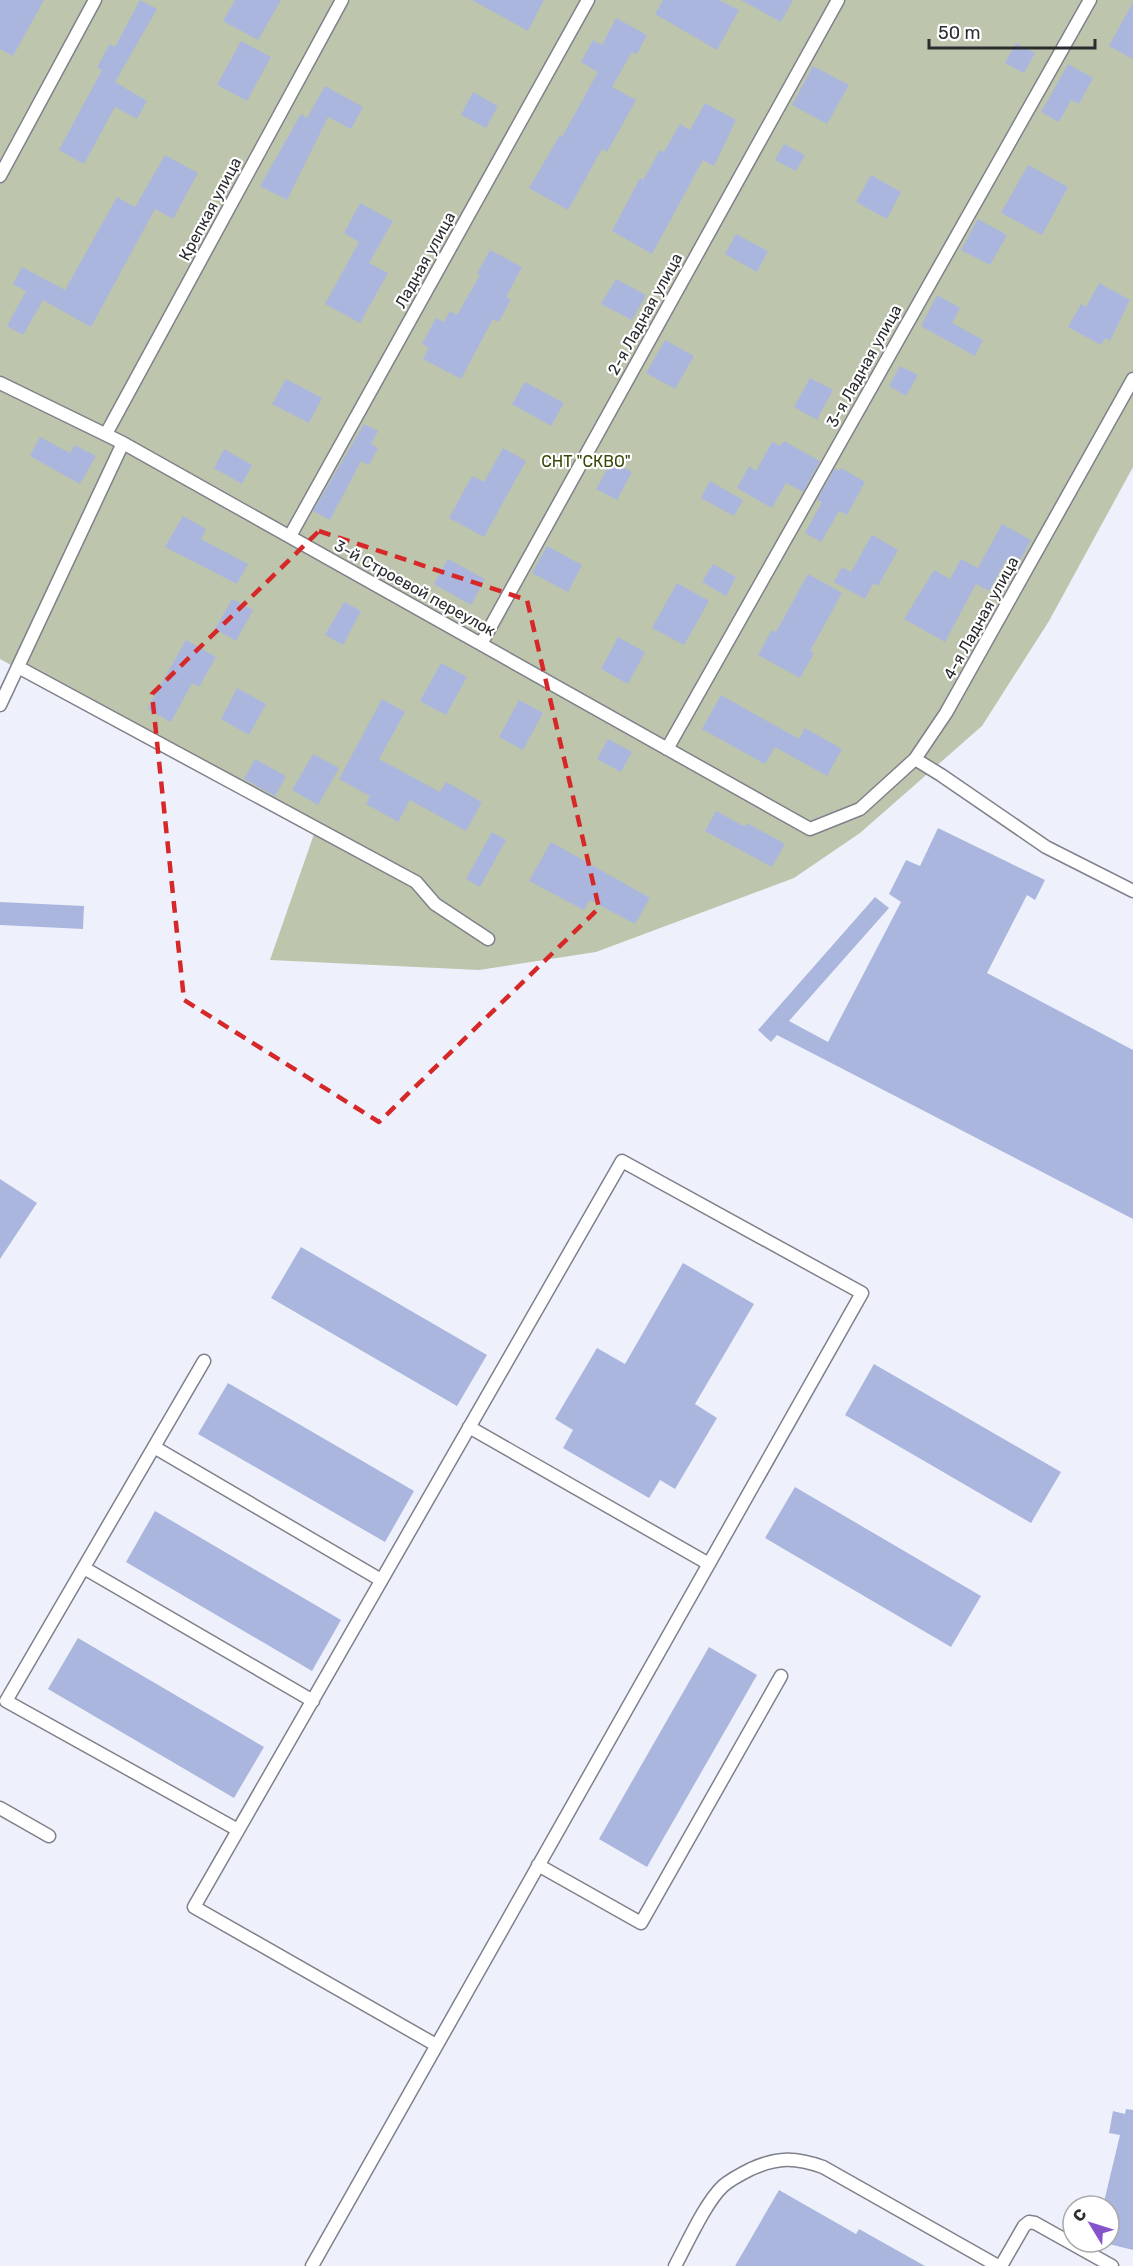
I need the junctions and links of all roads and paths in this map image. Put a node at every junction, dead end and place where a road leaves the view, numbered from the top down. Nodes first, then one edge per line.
1 (95, 0) edge
2 (342, 0) edge
3 (588, 0) edge
4 (838, 0) edge
5 (1090, 0) edge
6 (0, 176) edge
7 (1133, 379) edge
8 (0, 383) edge
9 (106, 434) junction
10 (123, 443) junction
11 (290, 536) junction
12 (481, 644) junction
13 (18, 667) junction
14 (0, 705) edge
15 (667, 749) junction
16 (915, 759) junction
17 (810, 829) joint
18 (1133, 891) edge
19 (488, 939) dead end
20 (204, 1361) dead end
21 (470, 1427) junction
22 (154, 1447) junction
23 (709, 1564) junction
24 (84, 1568) junction
25 (381, 1580) junction
26 (781, 1676) dead end
27 (313, 1701) junction
28 (0, 1808) edge
29 (238, 1830) junction
30 (49, 1836) dead end
31 (538, 1866) junction
32 (436, 2045) junction
33 (312, 2266) edge
34 (675, 2266) edge
35 (1000, 2266) edge
36 (1112, 2266) edge

1 - 6 lane
2 - 9 lane, Крепкая улица
3 - 11 lane, Ладная улица
4 - 12 lane, 2-я Ладная улица
5 - 15 lane, 3-я Ладная улица
7 - 16 lane, 4-я Ладная улица
8 - 9 lane, 3-й Строевой переулок
9 - 10 lane, 3-й Строевой переулок
10 - 11 lane, 3-й Строевой переулок
10 - 13 lane
11 - 12 lane, 3-й Строевой переулок
12 - 15 lane, 3-й Строевой переулок
13 - 14 lane
13 - 19 lane
15 - 17 lane, 3-й Строевой переулок
16 - 17 lane, 4-я Ладная улица
16 - 18 lane
20 - 22 lane
21 - 23 lane
21 - 23 lane
21 - 25 lane
22 - 24 lane
22 - 25 lane
23 - 31 lane
24 - 27 lane
24 - 29 lane
25 - 27 lane
26 - 31 lane
27 - 29 lane
28 - 30 lane
29 - 32 lane
31 - 32 lane
32 - 33 lane
34 - 35 lane
35 - 36 lane

